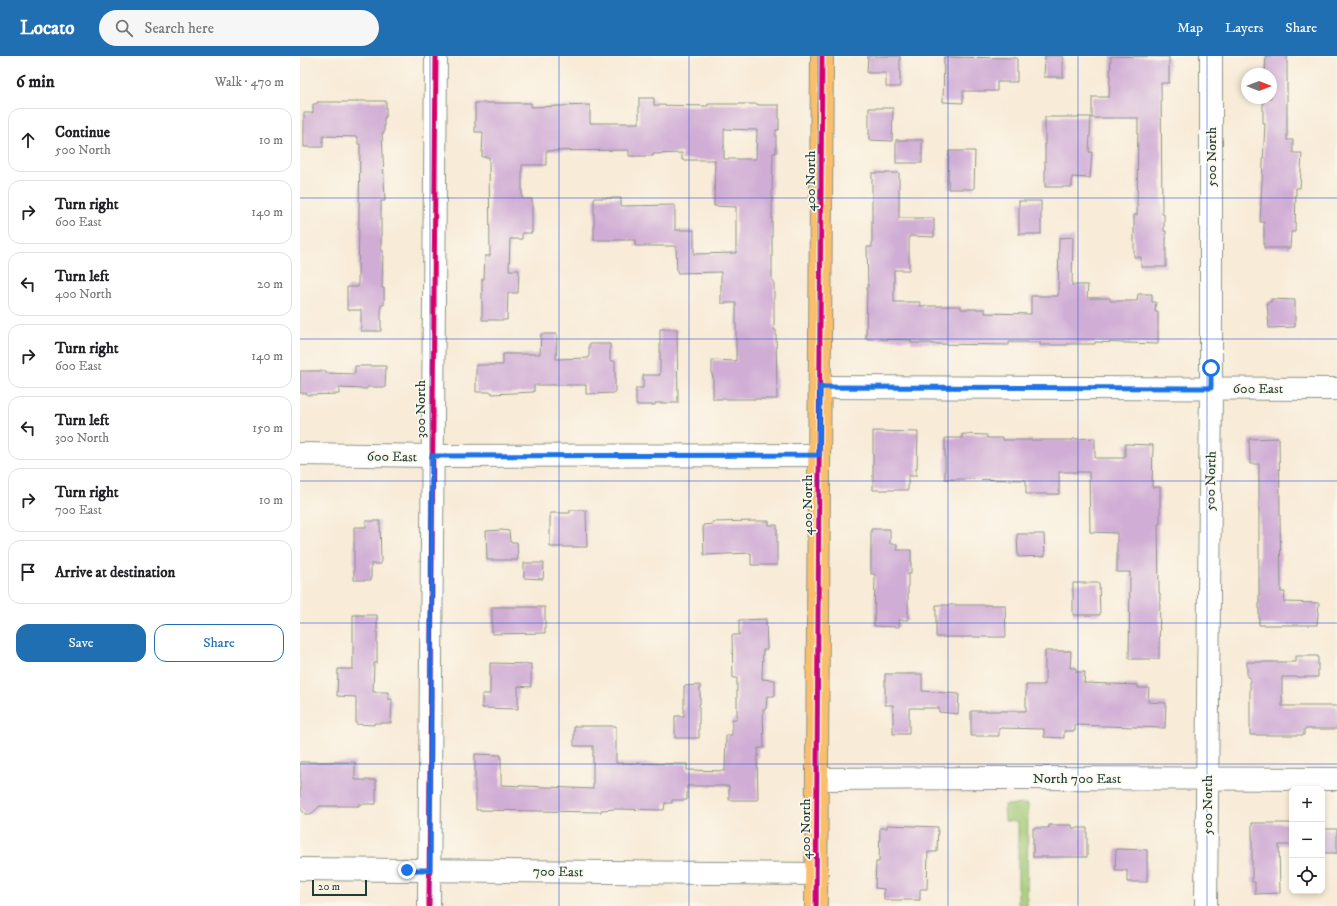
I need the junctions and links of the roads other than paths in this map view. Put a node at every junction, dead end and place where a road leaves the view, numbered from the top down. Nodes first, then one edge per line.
1 (436, 56) edge
2 (822, 56) edge
3 (1211, 56) edge
4 (820, 387) junction
5 (1211, 388) junction
6 (1337, 389) edge
7 (300, 454) edge
8 (819, 455) junction
9 (432, 456) junction
10 (817, 779) junction
11 (1207, 779) junction
12 (1337, 779) edge
13 (300, 869) edge
14 (430, 870) junction
15 (817, 874) junction
16 (429, 906) edge
17 (816, 906) edge
18 (1206, 906) edge

1 - 9 street, 300 North
2 - 4 main road, 400 North
3 - 5 street, 500 North
4 - 5 street, 600 East
4 - 8 main road, 400 North
5 - 6 street, 600 East
5 - 11 street, 500 North
7 - 9 street, 600 East
8 - 9 street, 600 East
8 - 10 main road, 400 North
9 - 14 street, 300 North
10 - 11 street, North 700 East
10 - 15 main road, 400 North
11 - 12 street, North 700 East
11 - 18 street, 500 North
13 - 14 street, 700 East
14 - 15 street, 700 East
14 - 16 street, 300 North
15 - 17 main road, 400 North

